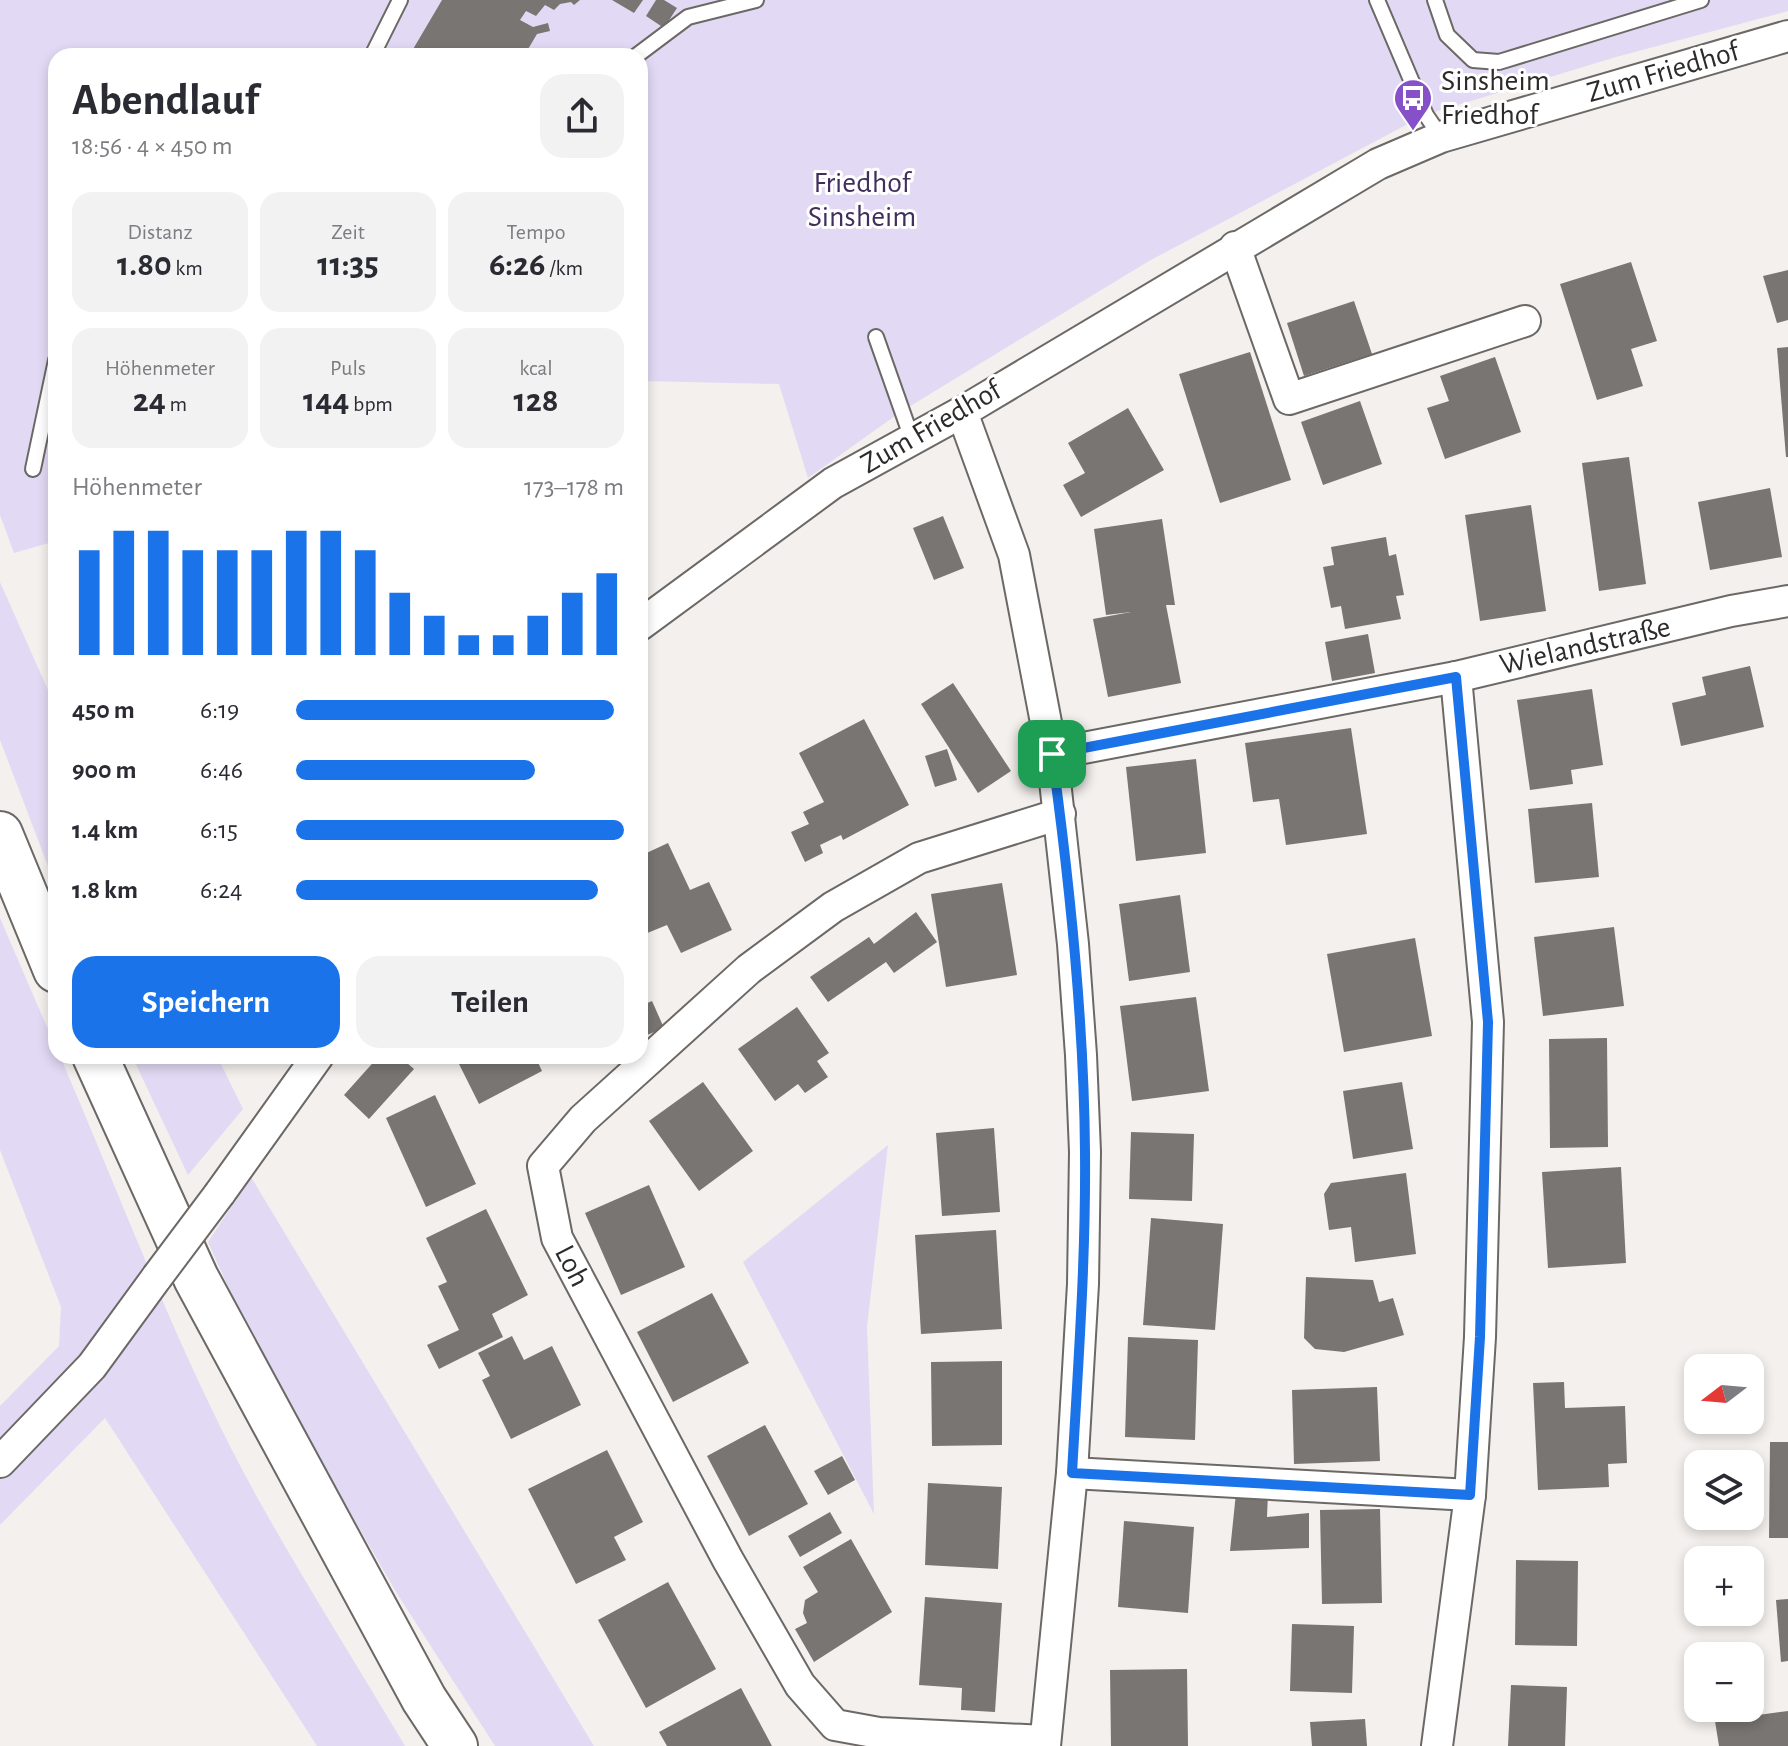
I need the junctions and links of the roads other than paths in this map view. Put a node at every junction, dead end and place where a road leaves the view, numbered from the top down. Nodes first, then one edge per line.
1 (400, 0) edge
2 (756, 0) edge
3 (1377, 0) edge
4 (1435, 0) edge
5 (1701, 0) edge
6 (1788, 36) edge
7 (376, 48) edge
8 (647, 48) edge
9 (1441, 137) junction
10 (1235, 247) junction
11 (1525, 321) dead end
12 (876, 337) dead end
13 (48, 398) edge
14 (962, 412) junction
15 (912, 439) junction
16 (33, 469) dead end
17 (1788, 601) edge
18 (648, 619) edge
19 (1456, 677) junction
20 (1052, 754) junction
21 (1060, 814) junction
22 (0, 834) edge
23 (48, 951) edge
24 (648, 1060) edge
25 (99, 1064) edge
26 (312, 1064) edge
27 (644, 1064) edge
28 (0, 1462) edge
29 (1072, 1473) junction
30 (1470, 1495) junction
31 (1045, 1744) edge
32 (455, 1746) edge
33 (1437, 1746) edge

1 - 7 lane
2 - 8 lane
3 - 9 lane
4 - 5 lane
6 - 9 street, Zum Friedhof
9 - 10 street, Zum Friedhof
10 - 11 street
10 - 14 street, Zum Friedhof
12 - 15 lane
13 - 16 lane
14 - 15 street, Zum Friedhof
14 - 20 street
15 - 18 street, Zum Friedhof
17 - 19 street, Wielandstraße
19 - 20 street, Wielandstraße
19 - 30 street
20 - 21 street
21 - 24 street, Loh
21 - 29 street
22 - 23 highway
25 - 32 highway
26 - 28 street, bridge
27 - 31 street, Loh
29 - 30 street
29 - 31 street
30 - 33 street

